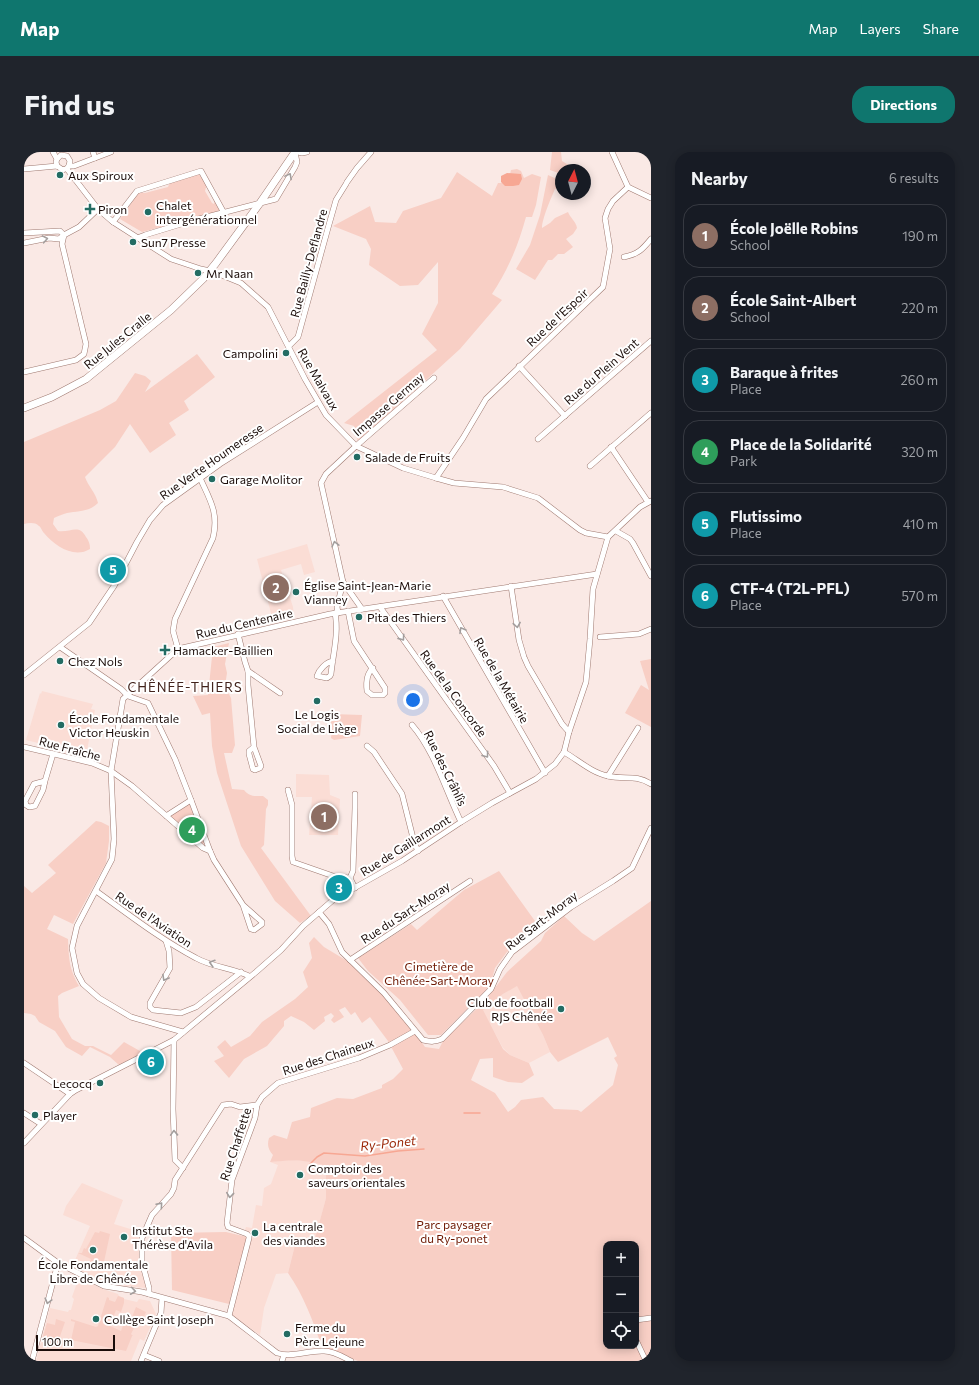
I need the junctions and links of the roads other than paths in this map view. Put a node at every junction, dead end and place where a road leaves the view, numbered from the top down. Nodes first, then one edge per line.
1 (53, 152) edge
2 (93, 152) edge
3 (111, 152) edge
4 (296, 152) edge
5 (307, 152) edge
6 (371, 152) edge
7 (612, 152) edge
8 (95, 158) junction
9 (57, 159) junction
10 (57, 166) junction
11 (68, 167) junction
12 (24, 169) edge
13 (628, 187) junction
14 (651, 198) edge
15 (260, 203) junction
16 (98, 209) junction
17 (224, 213) junction
18 (113, 222) junction
19 (24, 233) edge
20 (64, 235) junction
21 (137, 238) junction
22 (651, 239) edge
23 (24, 243) edge
24 (624, 257) dead end
25 (210, 270) junction
26 (651, 341) edge
27 (289, 346) junction
28 (519, 366) junction
29 (24, 372) edge
30 (434, 378) dead end
31 (318, 402) junction
32 (24, 408) edge
33 (651, 413) edge
34 (565, 416) junction
35 (538, 439) dead end
36 (356, 446) junction
37 (611, 448) junction
38 (590, 466) dead end
39 (200, 478) junction
40 (436, 478) junction
41 (649, 502) edge
42 (616, 530) junction
43 (608, 537) junction
44 (597, 574) junction
45 (651, 576) edge
46 (344, 582) junction
47 (511, 586) junction
48 (442, 596) junction
49 (380, 607) junction
50 (362, 609) junction
51 (348, 611) junction
52 (336, 613) junction
53 (651, 629) edge
54 (238, 634) junction
55 (600, 637) dead end
56 (60, 647) junction
57 (178, 649) junction
58 (332, 661) dead end
59 (372, 668) junction
60 (248, 671) junction
61 (24, 675) edge
62 (280, 694) dead end
63 (128, 696) junction
64 (412, 725) dead end
65 (638, 728) dead end
66 (569, 732) junction
67 (367, 746) dead end
68 (24, 747) edge
69 (254, 748) dead end
70 (564, 752) junction
71 (53, 754) junction
72 (615, 766) junction
73 (111, 771) junction
74 (545, 773) junction
75 (608, 776) junction
76 (621, 778) junction
77 (45, 781) junction
78 (651, 784) edge
79 (288, 790) dead end
80 (510, 793) junction
81 (355, 794) dead end
82 (191, 800) junction
83 (166, 816) junction
84 (461, 822) junction
85 (651, 828) edge
86 (210, 851) junction
87 (418, 851) junction
88 (350, 878) junction
89 (470, 881) dead end
90 (355, 888) junction
91 (96, 891) junction
92 (243, 905) junction
93 (319, 912) junction
94 (166, 941) junction
95 (350, 960) junction
96 (241, 972) junction
97 (249, 976) junction
98 (183, 1032) junction
99 (413, 1032) junction
100 (174, 1040) junction
101 (24, 1063) edge
102 (70, 1094) junction
103 (258, 1105) junction
104 (24, 1113) edge
105 (41, 1124) junction
106 (24, 1143) edge
107 (184, 1168) junction
108 (24, 1238) edge
109 (58, 1263) junction
110 (149, 1294) junction
111 (162, 1298) junction
112 (230, 1316) junction
113 (651, 1318) edge
114 (639, 1320) edge
115 (639, 1346) edge
116 (144, 1354) junction
117 (283, 1358) edge
118 (32, 1361) edge
119 (141, 1361) edge
120 (158, 1361) edge
121 (351, 1361) edge
122 (646, 1361) edge

1 - 9 street
2 - 8 street
3 - 8 street
4 - 5 street
4 - 15 street, Rue Jules Cralle
15 -> 4 street
6 - 27 street, Rue Bailly-Deflandre
7 - 13 street
8 - 11 street
9 - 10 street
9 - 11 street
10 - 11 street
10 - 12 street
11 - 16 street, Rue Malvaux
13 - 14 street
13 - 28 street, Rue de l'Espoir
15 - 17 street
15 - 25 street, Rue Jules Cralle
16 - 18 street, Rue Malvaux
16 - 20 street
17 - 18 street
17 - 21 street
18 - 21 street, Rue Malvaux
19 - 20 street
23 -> 20 street
20 - 29 street
21 - 25 street, Rue Malvaux
22 - 24 street
25 - 27 street, Rue Malvaux
25 - 32 street, Rue Jules Cralle
26 - 34 street, Rue du Plein Vent
27 - 31 street, Rue Malvaux
28 - 34 street, Rue du Plein Vent
28 - 40 street, Rue de l'Espoir
30 - 36 street, Impasse Germay
31 - 36 street, Rue Malvaux
31 - 39 street, Rue Verte Houmeresse
33 - 37 street
34 - 35 street, Rue du Plein Vent
36 - 40 street, Rue Malvaux
46 -> 36 street, Impasse Germay
37 - 38 street
37 - 41 street
39 - 56 street, Rue Verte Houmeresse
39 - 57 street
40 - 43 street, Rue Malvaux
41 - 42 street
42 - 43 street
42 - 45 street
43 - 44 street, Rue de Gaillarmont
44 - 47 street, Rue du Centenaire
44 - 66 street, Rue de Gaillarmont
46 - 50 street
46 - 52 street
47 - 48 street, Rue du Centenaire
47 -> 66 street
48 - 49 street, Rue du Centenaire
74 -> 48 street, Rue de la Métairie
49 - 50 street, Rue du Centenaire
49 -> 80 street, Rue de la Concorde
50 - 51 street, Rue du Centenaire
51 - 52 street, Rue du Centenaire
51 - 59 street
52 - 54 street, Rue du Centenaire
52 - 58 street
53 - 55 street
54 - 57 street, Rue du Centenaire
54 - 60 street
56 - 61 street, Rue Verte Houmeresse
56 - 63 street
57 - 63 street, Rue du Centenaire
59 - 59 street
60 - 62 street
60 - 69 street
63 - 73 street
63 - 82 street
64 - 84 street, Rue des Crâhlîs
65 - 72 street
66 - 70 street, Rue de Gaillarmont
67 - 87 street
68 - 71 street, Rue Fraîche
70 - 74 street, Rue de Gaillarmont
70 - 75 street
71 - 73 street, Rue Fraîche
71 - 77 street
72 - 75 street
72 - 76 street
73 - 83 street, Rue Fraîche
73 - 91 street
74 - 80 street, Rue de Gaillarmont
75 - 76 street
76 - 78 street
77 - 77 street
79 - 88 street
80 - 84 street, Rue de Gaillarmont
81 - 88 street
82 - 83 street
82 - 86 street
83 - 86 street, Rue Fraîche
84 - 87 street, Rue de Gaillarmont
85 - 99 street, Rue Sart-Moray
86 - 92 street
87 - 90 street, Rue de Gaillarmont
88 - 90 street
89 - 95 street, Rue du Sart-Moray
90 - 93 street, Rue de Gaillarmont
91 - 94 street, Rue de l'Aviation
91 - 98 street
92 - 92 street
93 - 95 street, Rue Sart-Moray
93 - 97 street, Rue de Gaillarmont
96 -> 94 street, Rue de l'Aviation
94 -> 96 street
95 - 99 street, Rue Sart-Moray
96 - 97 street, Rue de l'Aviation
97 - 98 street, Rue de Gaillarmont
98 - 100 street, Rue de Gaillarmont
99 - 103 street, Rue des Chaineux
100 - 102 street, Rue de Gaillarmont
107 -> 100 street
101 - 102 street
102 - 105 street, Rue de Gaillarmont
103 - 107 street
103 -> 112 street, Rue Chaffette
104 - 105 street
105 - 106 street, Rue de Gaillarmont
110 -> 107 street
108 - 109 street
109 -> 110 street
109 -> 118 street
110 - 111 street
111 - 112 street
111 - 116 street
112 - 117 street
113 - 114 street
115 - 122 street
116 - 119 street
116 - 120 street
117 - 121 street

